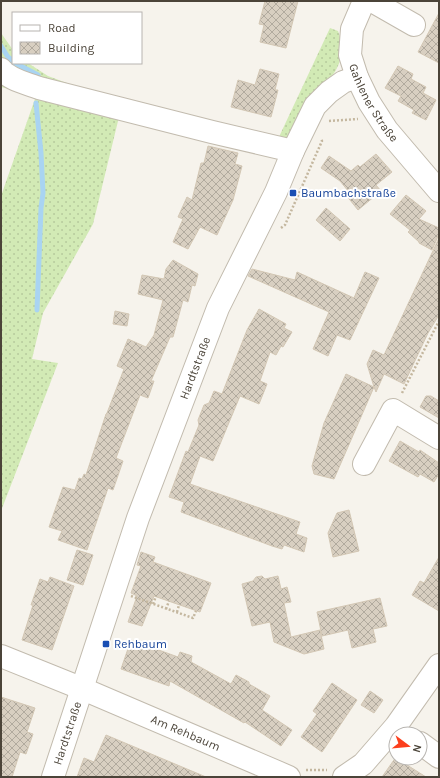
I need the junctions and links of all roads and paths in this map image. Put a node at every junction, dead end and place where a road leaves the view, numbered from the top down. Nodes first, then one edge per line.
1 (364, 1) edge
2 (372, 1) edge
3 (414, 25) dead end
4 (1, 69) edge
5 (357, 77) junction
6 (360, 119) dead end
7 (324, 121) dead end
8 (319, 136) dead end
9 (293, 152) junction
10 (439, 191) edge
11 (280, 229) dead end
12 (439, 322) edge
13 (393, 410) junction
14 (439, 438) edge
15 (364, 464) dead end
16 (125, 594) dead end
17 (156, 596) dead end
18 (169, 601) dead end
19 (153, 604) junction
20 (179, 605) dead end
21 (166, 608) junction
22 (196, 611) dead end
23 (176, 612) junction
24 (1, 656) edge
25 (439, 665) edge
26 (83, 689) junction
27 (403, 726) edge
28 (388, 742) edge
29 (428, 749) edge
30 (439, 757) edge
31 (297, 773) edge
32 (337, 773) edge
33 (53, 777) edge

1 - 5 street, Gahlener Straße
2 - 3 street
4 - 9 street
5 - 9 street, Hardtstraße
5 - 10 street, Gahlener Straße
6 - 7 path
8 - 11 path
9 - 26 street, Hardtstraße
12 - 13 path
13 - 14 street
13 - 15 street
16 - 19 path
17 - 19 path
18 - 21 path
19 - 21 path
20 - 23 path
21 - 23 path
22 - 23 path
24 - 26 street, Hardtstraße
25 - 27 street
26 - 31 street, Am Rehbaum
26 - 33 street, Hardtstraße
28 - 32 street
29 - 30 street
31 - 32 path

